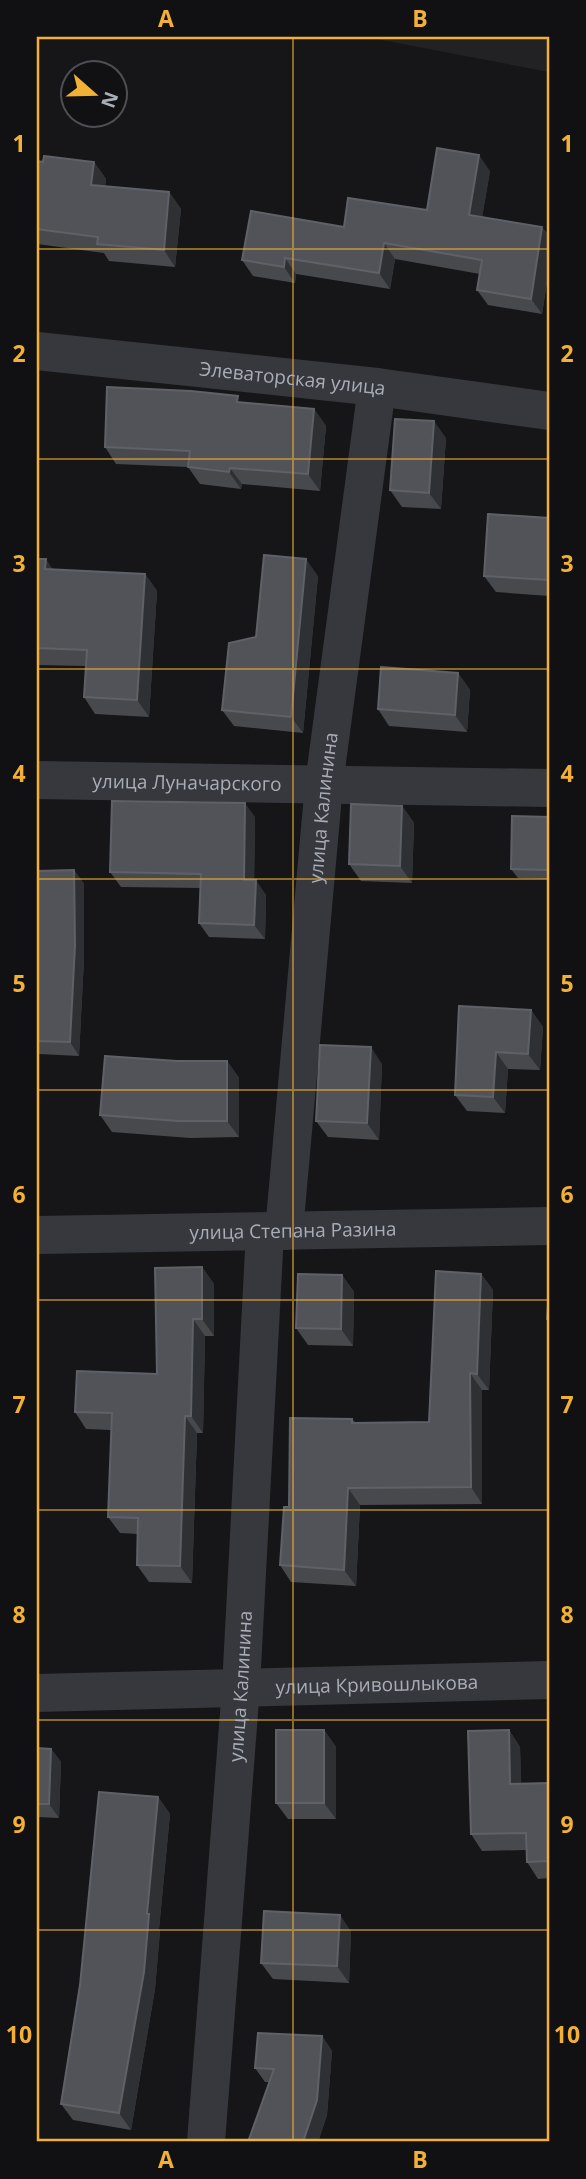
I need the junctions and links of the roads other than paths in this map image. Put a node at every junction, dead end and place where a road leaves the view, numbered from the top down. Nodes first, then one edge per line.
1 (37, 351) edge
2 (377, 387) junction
3 (549, 411) edge
4 (37, 780) edge
5 (324, 784) junction
6 (549, 788) edge
7 (549, 1226) edge
8 (274, 1232) junction
9 (37, 1235) edge
10 (549, 1680) edge
11 (241, 1687) junction
12 (37, 1693) edge
13 (206, 2142) edge

1 - 2 street, Элеваторская улица
2 - 3 street, Элеваторская улица
2 - 5 street, улица Калинина
4 - 5 street, улица Луначарского
5 - 6 street, улица Луначарского
5 - 8 street, улица Калинина
7 - 8 street, улица Степана Разина
8 - 9 street, улица Степана Разина
8 - 11 street, улица Калинина
10 - 11 street, улица Кривошлыкова
11 - 12 street, улица Кривошлыкова
11 - 13 street, улица Калинина

